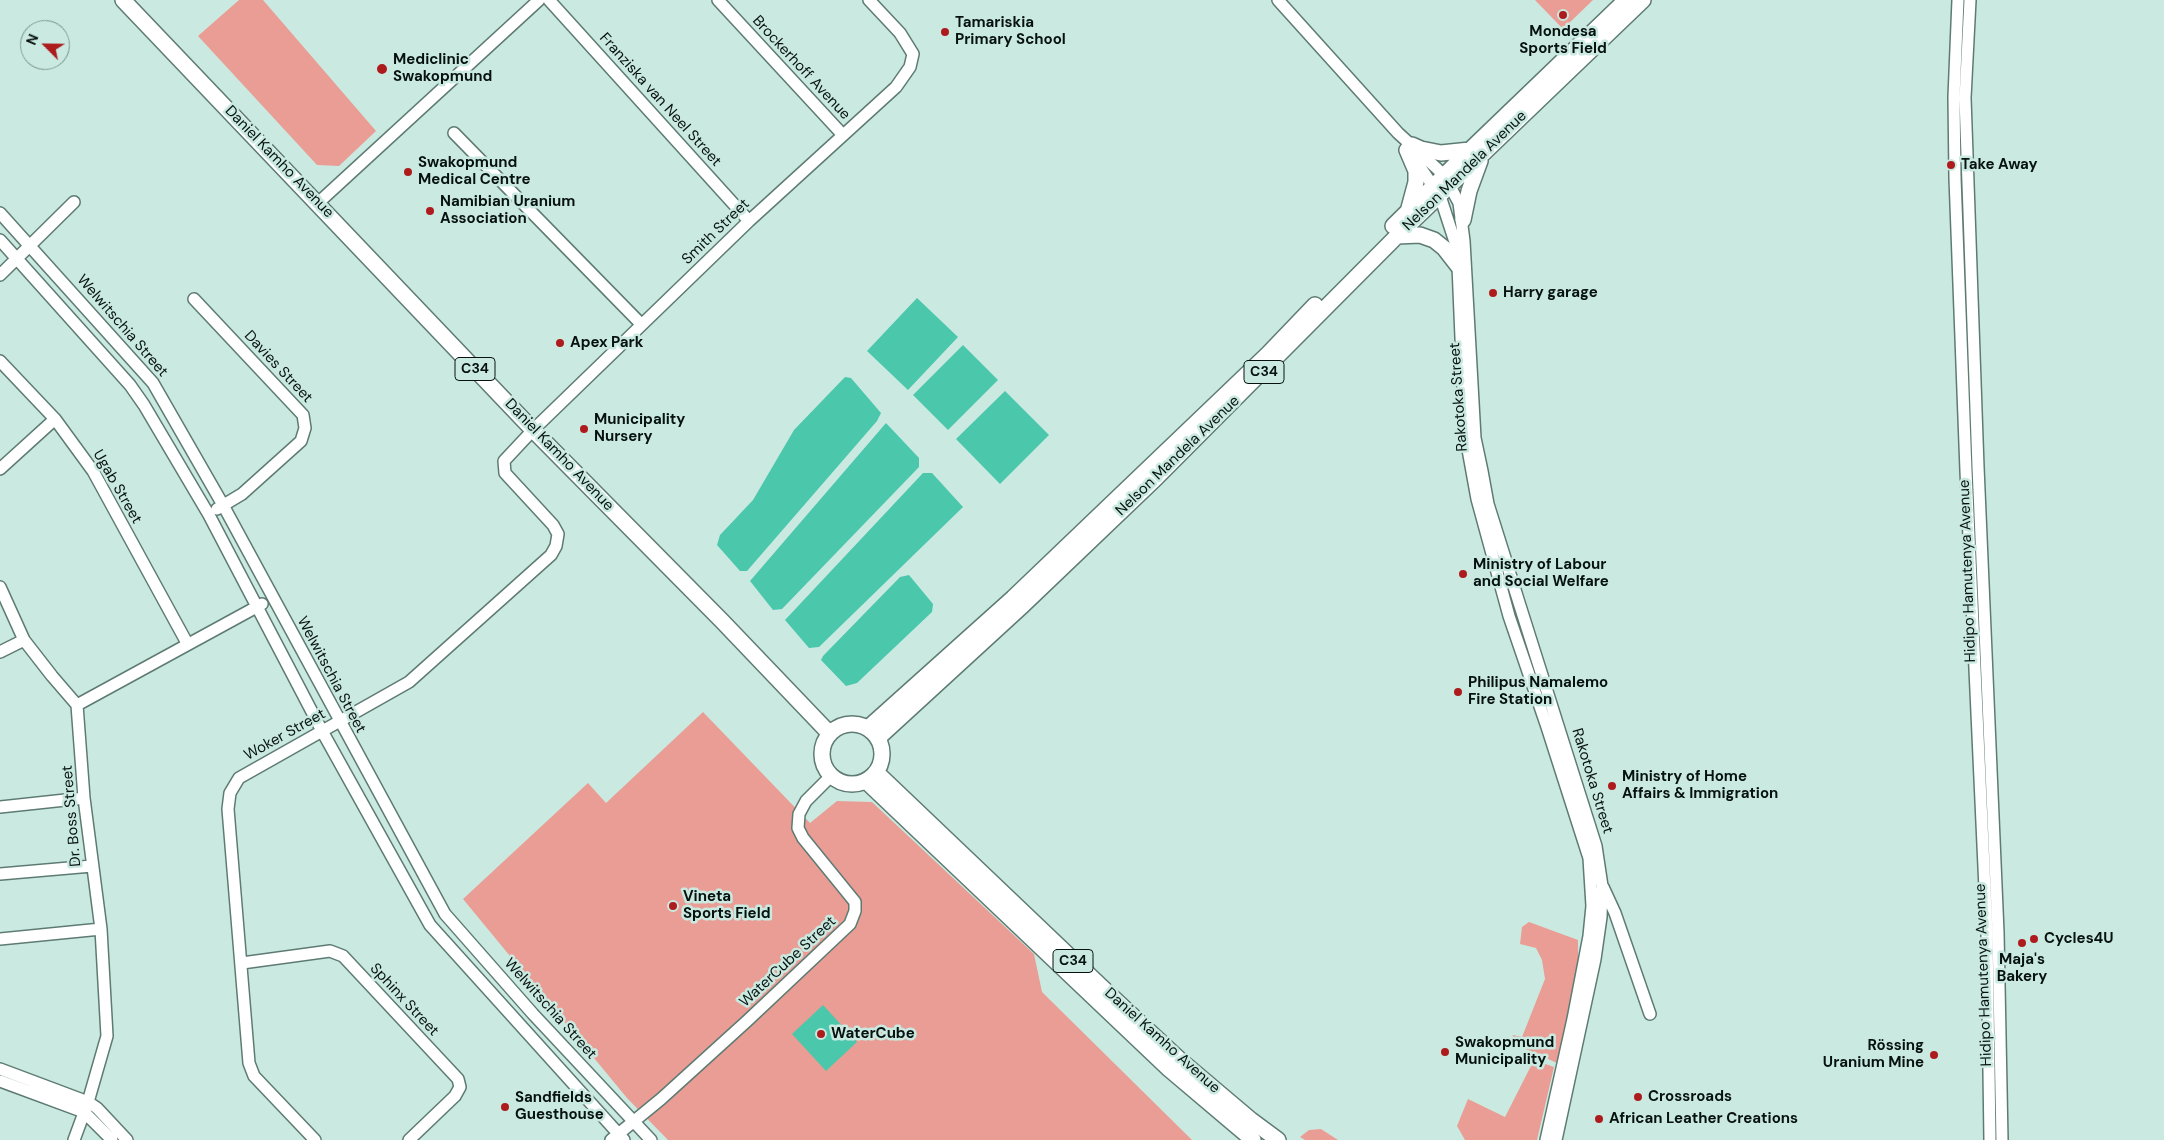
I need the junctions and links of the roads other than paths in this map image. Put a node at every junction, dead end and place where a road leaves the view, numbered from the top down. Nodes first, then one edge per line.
1 (123, 0) edge
2 (539, 0) edge
3 (549, 0) edge
4 (718, 0) edge
5 (869, 0) edge
6 (1278, 0) edge
7 (1626, 0) edge
8 (1643, 0) edge
9 (1958, 0) edge
10 (1970, 0) edge
11 (454, 133) dead end
12 (842, 134) junction
13 (1410, 147) junction
14 (1470, 150) junction
15 (1485, 150) junction
16 (1442, 186) junction
17 (74, 202) dead end
18 (318, 202) junction
19 (1407, 212) junction
20 (0, 213) edge
21 (1463, 220) junction
22 (749, 221) junction
23 (1397, 236) junction
24 (0, 240) edge
25 (31, 245) junction
26 (17, 258) junction
27 (1458, 266) junction
28 (0, 275) edge
29 (194, 299) dead end
30 (641, 324) junction
31 (0, 361) edge
32 (55, 419) junction
33 (533, 430) junction
34 (0, 469) edge
35 (224, 505) junction
36 (209, 515) junction
37 (0, 587) edge
38 (272, 598) junction
39 (257, 606) junction
40 (24, 640) junction
41 (187, 643) junction
42 (0, 652) edge
43 (78, 705) junction
44 (339, 722) junction
45 (322, 731) junction
46 (873, 733) junction
47 (830, 734) junction
48 (831, 776) junction
49 (871, 776) junction
50 (84, 798) junction
51 (0, 806) edge
52 (92, 866) junction
53 (0, 874) edge
54 (1602, 886) junction
55 (101, 929) junction
56 (0, 939) edge
57 (242, 963) junction
58 (1650, 1014) dead end
59 (0, 1069) edge
60 (0, 1081) edge
61 (86, 1107) junction
62 (634, 1121) junction
63 (618, 1138) edge
64 (74, 1140) edge
65 (112, 1140) edge
66 (127, 1140) edge
67 (315, 1140) edge
68 (409, 1140) edge
69 (652, 1140) edge
70 (1253, 1140) edge
71 (1278, 1140) edge
72 (1546, 1140) edge
73 (1556, 1140) edge
74 (1990, 1140) edge
75 (2002, 1140) edge

1 - 18 main road, Daniel Kamho Avenue / C34
2 - 18 street
3 - 22 street, Franziska van Neel Street
4 - 12 street, Brockerhoff Avenue
5 - 12 street, Smith Street
6 - 13 street, Rakotoka Street
7 - 14 main road, Nelson Mandela Avenue / C34
8 - 15 main road, Nelson Mandela Avenue / C34
9 - 74 street, Hidipo Hamutenya Avenue
10 - 75 street, Hidipo Hamutenya Avenue
11 - 30 street
12 - 22 street, Smith Street
13 - 14 main road
13 - 16 street, Rakotoka Street
13 - 19 main road
14 - 16 main road, Nelson Mandela Avenue / C34
15 - 16 main road, Nelson Mandela Avenue / C34
15 - 21 main road
16 - 19 main road, Nelson Mandela Avenue / C34
16 - 21 street, Rakotoka Street
16 - 23 main road, Nelson Mandela Avenue / C34
16 - 27 street, Rakotoka Street
17 - 25 street
18 - 33 main road, Daniel Kamho Avenue / C34
19 - 46 main road, Nelson Mandela Avenue / C34
20 - 25 street, Welwitschia Street
21 - 54 street, Rakotoka Street
22 - 30 street, Smith Street
23 - 27 main road
23 - 46 main road, Nelson Mandela Avenue / C34
24 - 26 street
25 - 26 street
25 - 35 street, Welwitschia Street
26 - 28 street
26 - 36 street
27 - 72 street, Rakotoka Street
29 - 35 street, Davies Street
30 - 33 street, Smith Street
31 - 32 street, Ugab Street
32 - 34 street
32 - 41 street, Ugab Street
33 - 44 street, Woker Street
33 - 47 main road, Daniel Kamho Avenue / C34
35 - 36 street, Davies Street
35 - 38 street, Welwitschia Street
36 - 39 street
37 - 40 street
38 - 39 street
38 - 44 street, Welwitschia Street
39 - 41 street
39 - 45 street
40 - 42 street
40 - 43 street
41 - 43 street
43 - 50 street, Dr. Boss Street
44 - 45 street, Woker Street
44 - 62 street, Welwitschia Street
45 - 57 street, Woker Street
45 - 63 street
46 - 47 main road
46 - 49 main road
47 - 48 main road
48 - 49 main road
48 - 62 street, WaterCube Street
49 - 70 main road, Daniel Kamho Avenue / C34
49 - 71 main road, Daniel Kamho Avenue / C34
50 - 51 street
50 - 52 street, Dr. Boss Street
52 - 53 street
52 - 55 street, Dr. Boss Street
54 - 58 street
54 - 73 street, Rakotoka Street
55 - 56 street
55 - 61 street, Dr. Boss Street
57 - 67 street, Woker Street
57 - 68 street, Sphinx Street
59 - 61 street
60 - 61 street
61 - 64 street, Dr. Boss Street
61 - 65 street
61 - 66 street
62 - 63 street
62 - 69 street, Welwitschia Street

